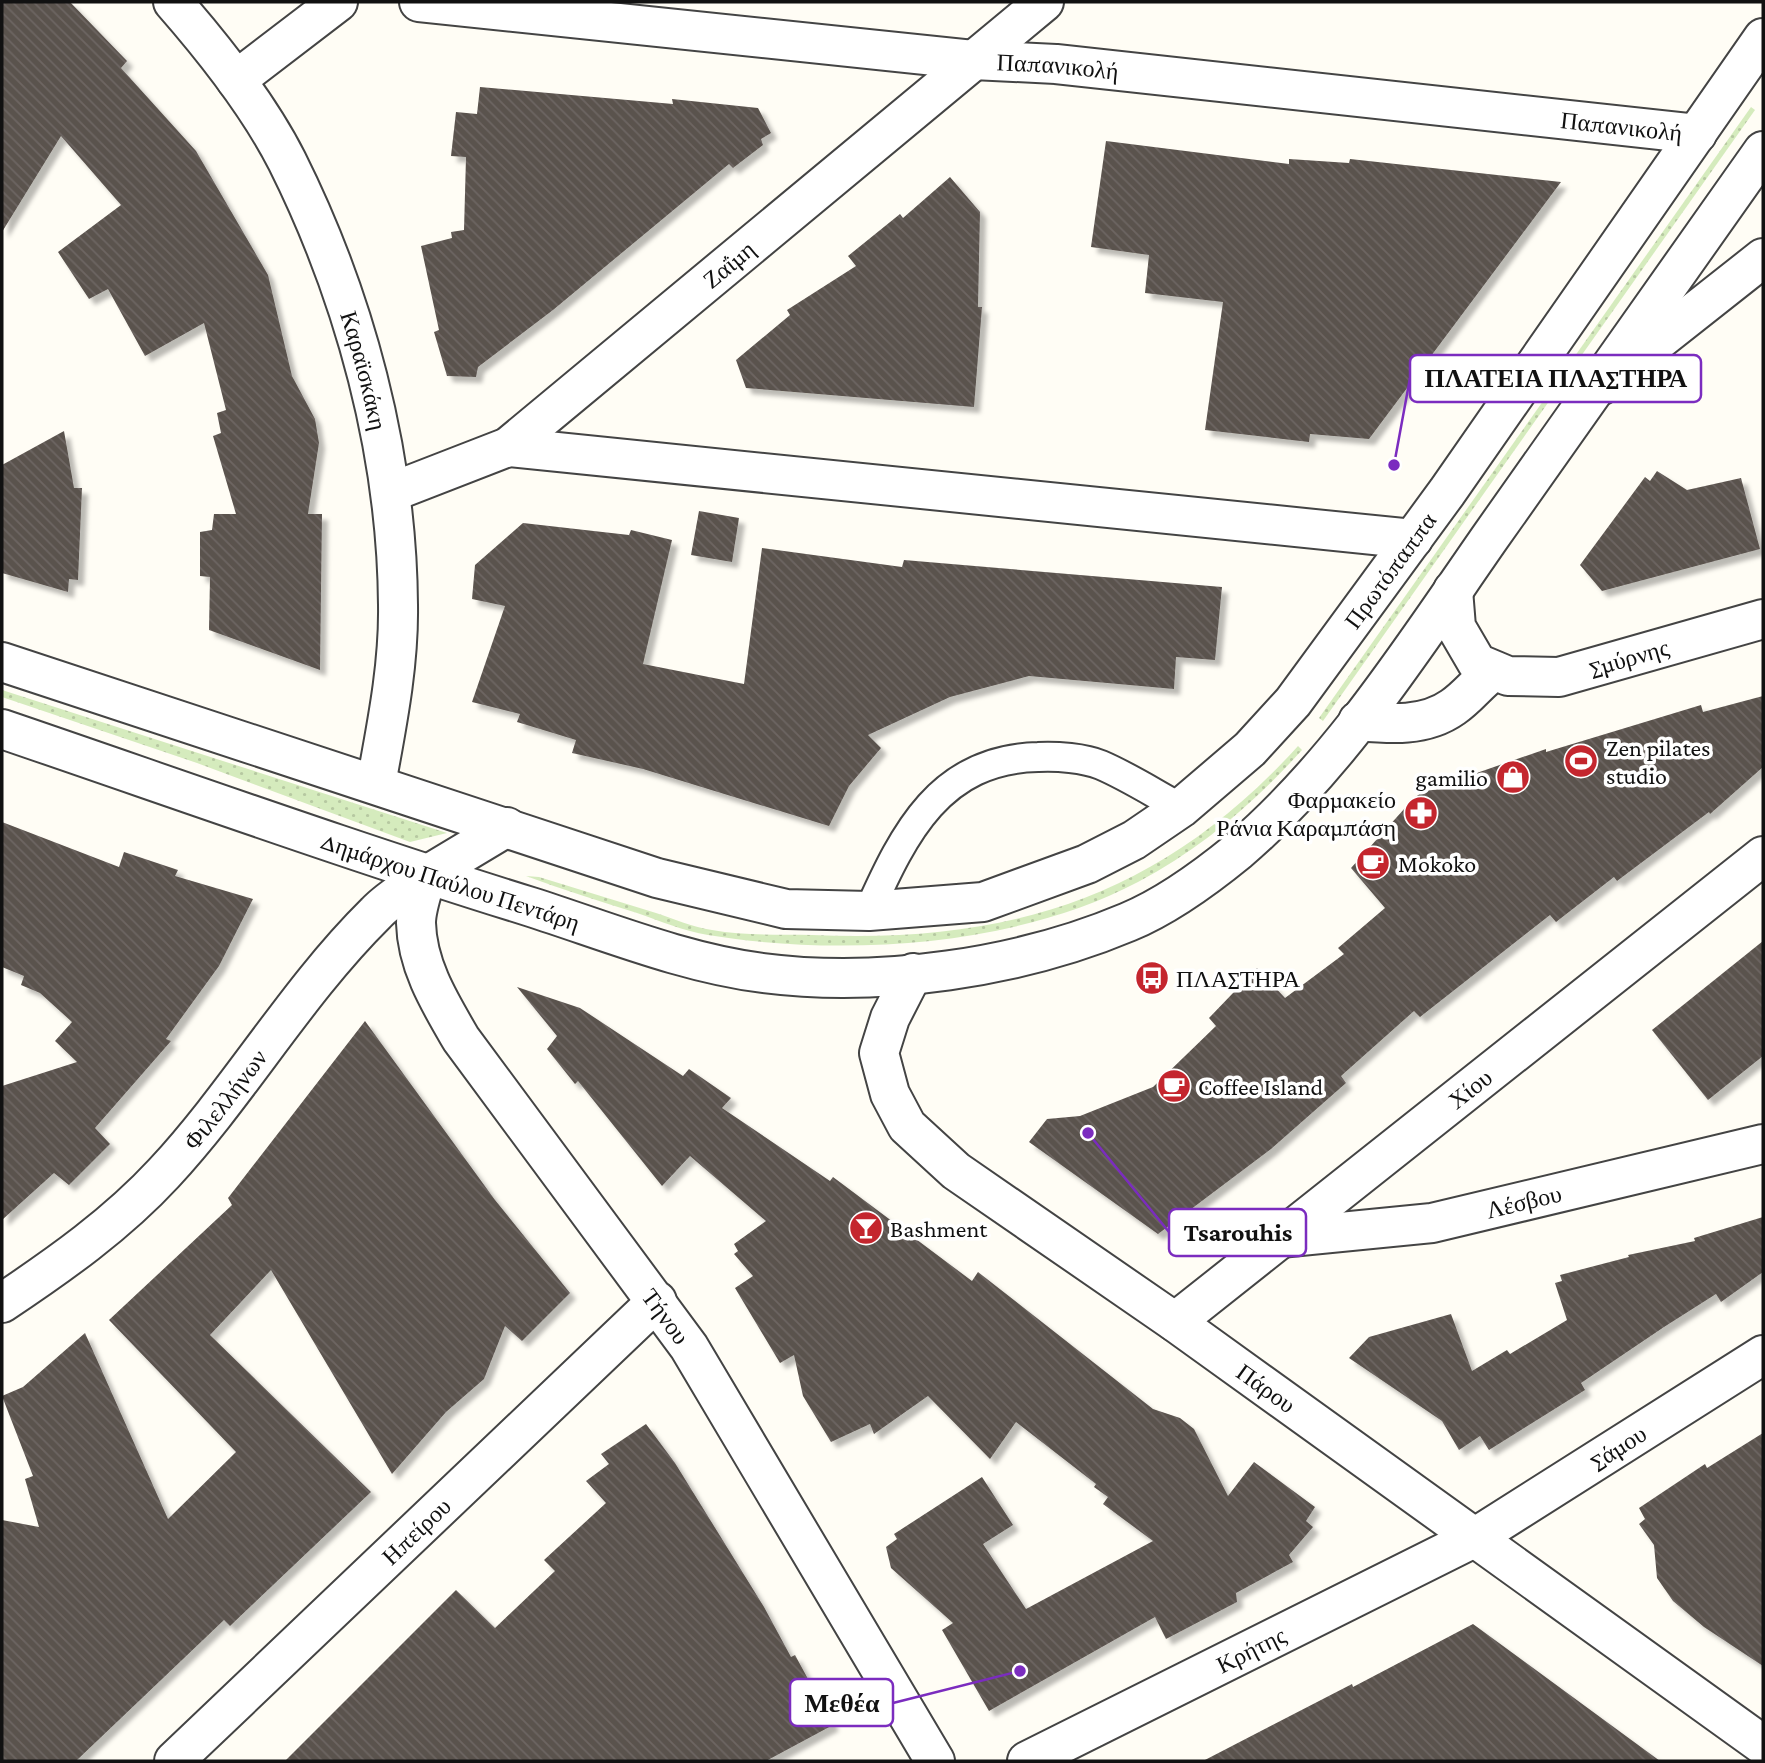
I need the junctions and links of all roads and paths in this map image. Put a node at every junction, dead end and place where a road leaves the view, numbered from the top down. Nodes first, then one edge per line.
1 (173, 2) edge
2 (338, 2) edge
3 (419, 2) edge
4 (1044, 2) edge
5 (1763, 38) edge
6 (973, 60) junction
7 (236, 80) junction
8 (1697, 134) junction
9 (1763, 151) edge
10 (1763, 258) edge
11 (1590, 395) junction
12 (508, 447) junction
13 (392, 492) junction
14 (1413, 539) junction
15 (1453, 590) junction
16 (1763, 619) edge
17 (2, 662) edge
18 (1494, 671) junction
19 (1358, 721) junction
20 (2, 729) edge
21 (376, 784) junction
22 (1181, 808) junction
23 (507, 827) junction
24 (1763, 856) edge
25 (427, 875) junction
26 (869, 911) junction
27 (913, 973) junction
28 (1763, 1144) edge
29 (1280, 1238) junction
30 (657, 1301) junction
31 (2, 1303) edge
32 (1175, 1322) junction
33 (1763, 1355) edge
34 (1474, 1538) junction
35 (1763, 1745) edge
36 (174, 1761) edge
37 (935, 1761) edge
38 (1027, 1761) edge

1 - 7 street, Καραϊσκάκη
2 - 7 street
3 - 6 street, Παπανικολή
4 - 6 street, Ζαΐμη
5 - 8 street, Πρωτόπαππα
6 - 8 street, Παπανικολή
6 - 12 street, Ζαΐμη
7 - 13 street, Καραϊσκάκη
8 - 14 street, Πρωτόπαππα
9 - 11 street
10 - 11 street
11 - 15 street
12 - 13 street, Ζαΐμη
12 - 14 street
13 - 21 street, Καραϊσκάκη
14 - 22 street, Πρωτόπαππα
15 - 18 street
15 - 19 street
16 - 18 street, Σμύρνης
17 - 21 street
18 - 19 street
19 - 27 street
20 - 25 street, Δημάρχου Παύλου Πεντάρη
21 - 23 street
22 - 26 street, Πρωτόπαππα
22 - 26 lane
23 - 25 street, Φιλελλήνων
23 - 26 street
24 - 29 street, Χίου
25 - 27 street, Δημάρχου Παύλου Πεντάρη
25 - 30 street, Τήνου
25 - 31 street, Φιλελλήνων
27 - 32 street, Πάρου
28 - 29 street, Λέσβου
29 - 32 street, Χίου
30 - 36 street, Ηπείρου
30 - 37 street, Τήνου
32 - 34 street, Πάρου
33 - 34 street, Σάμου
34 - 35 street, Πάρου
34 - 38 street, Κρήτης

